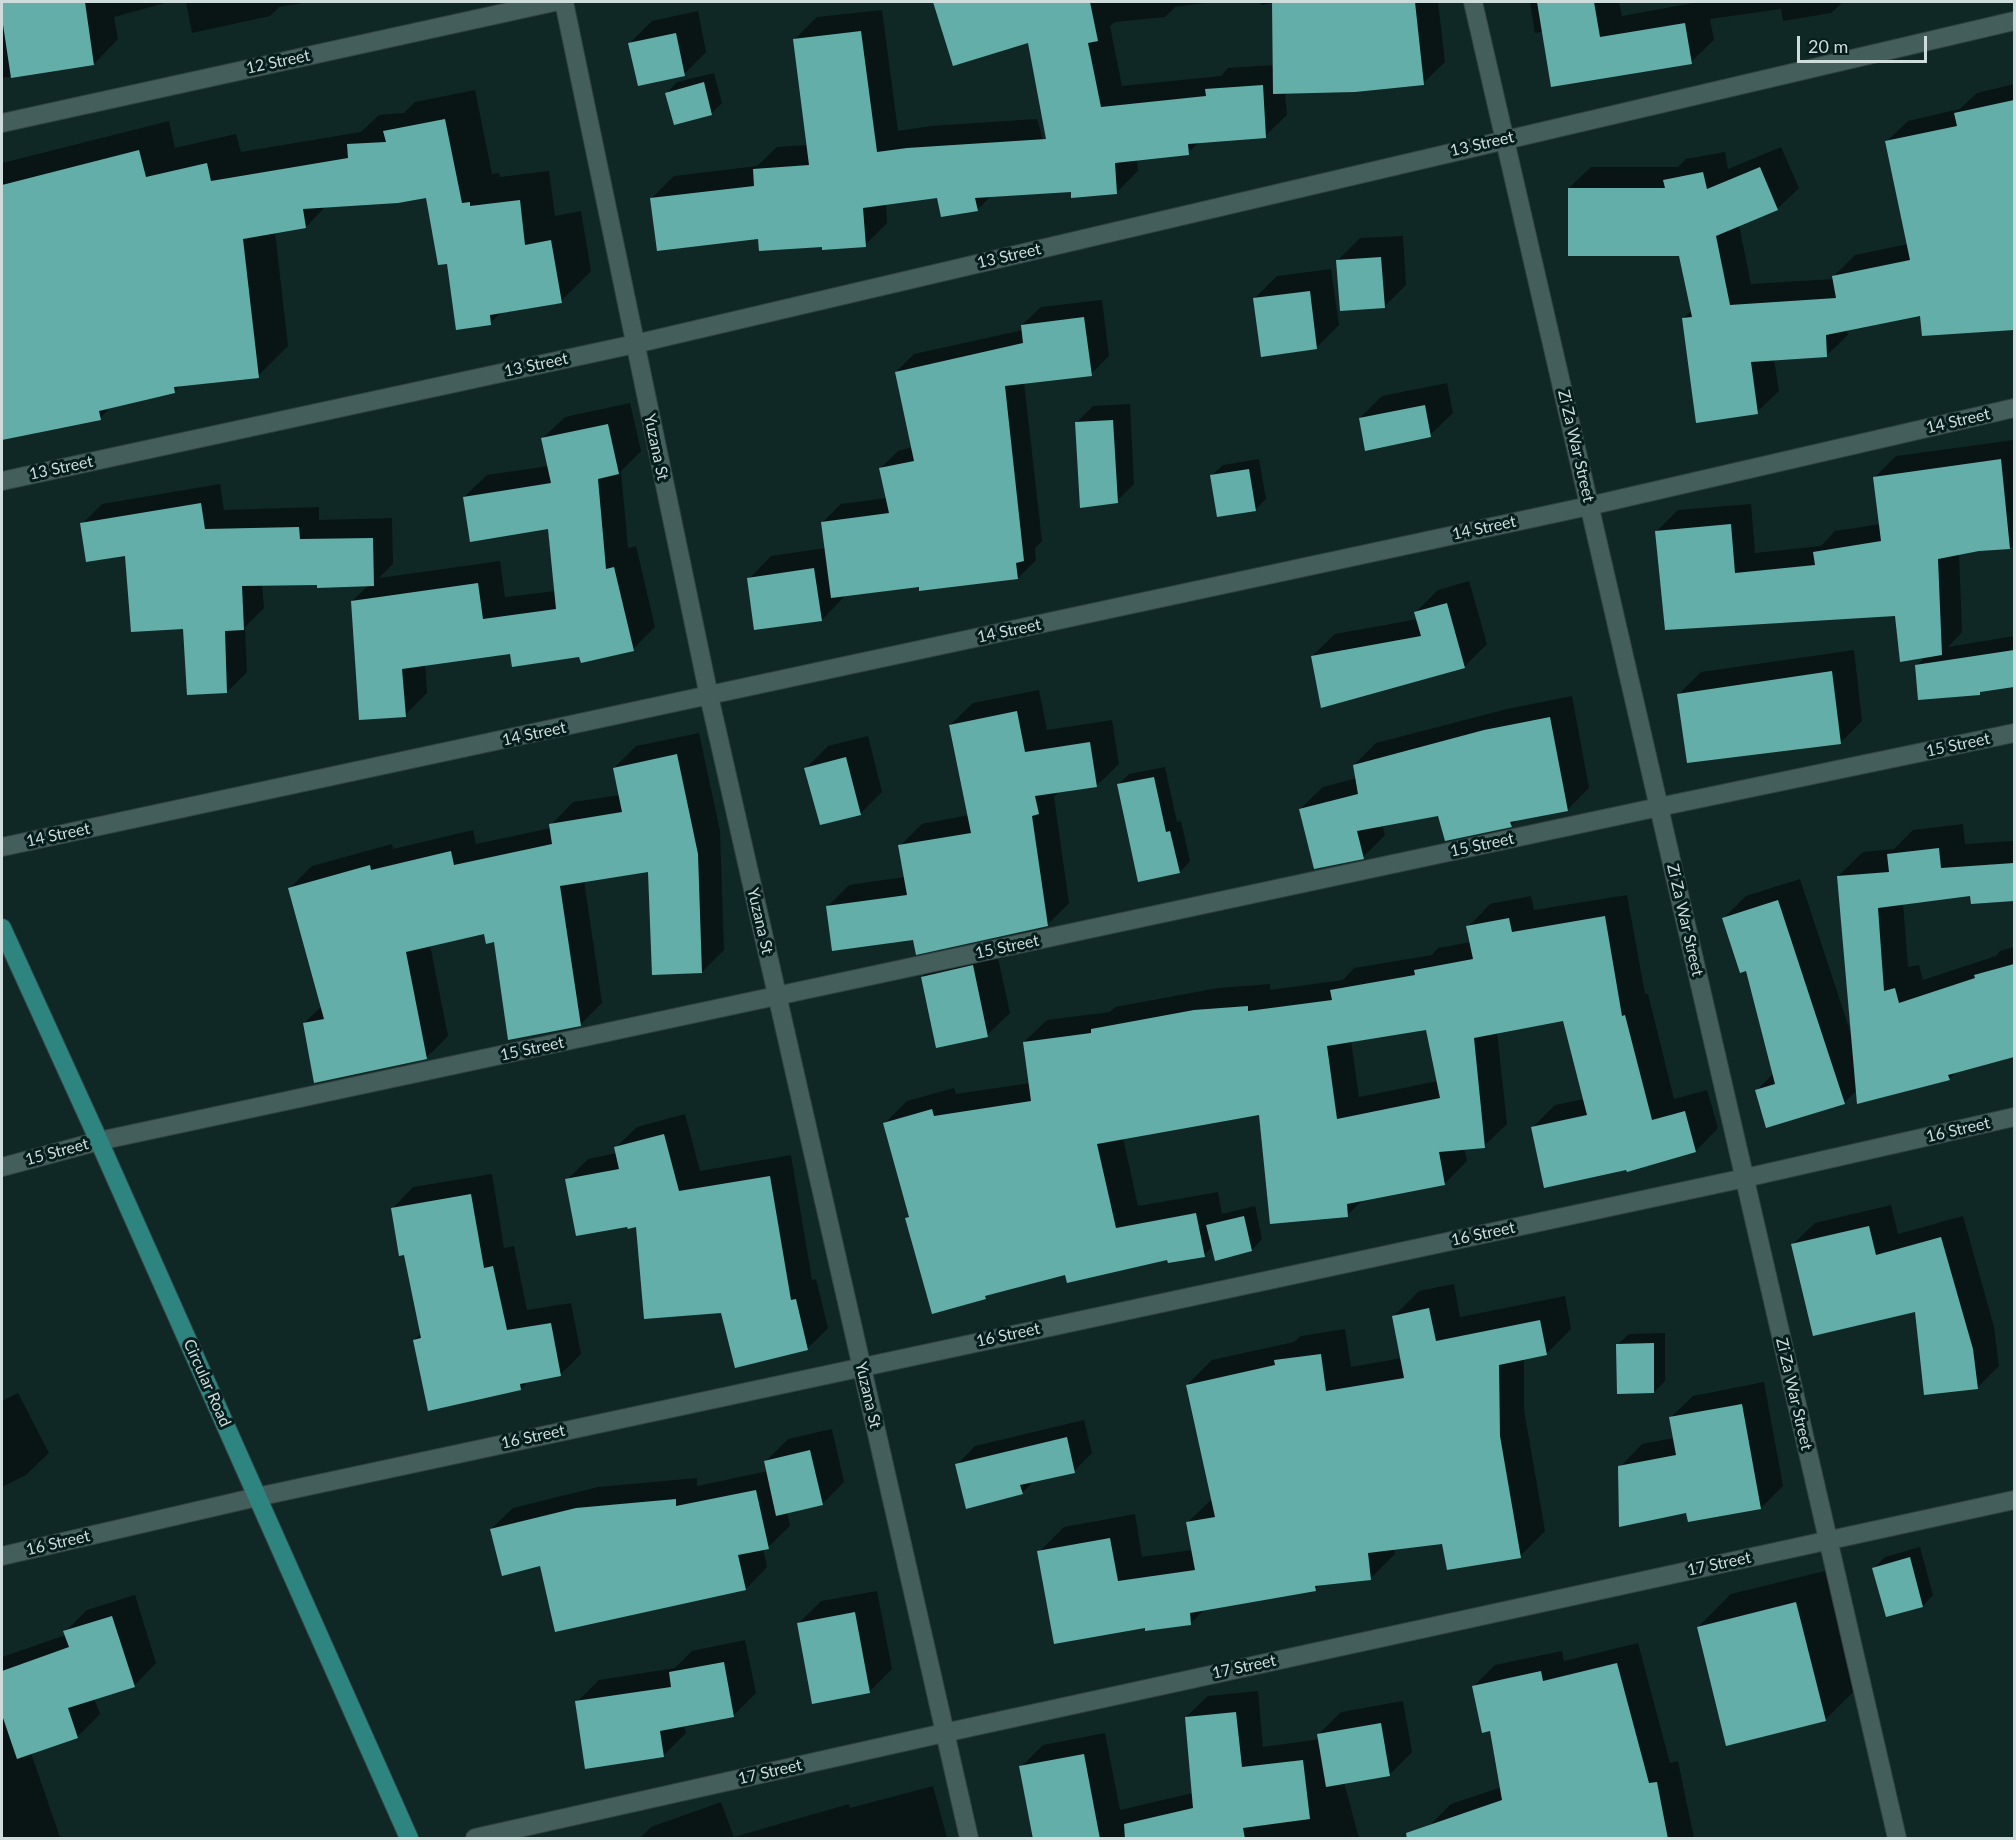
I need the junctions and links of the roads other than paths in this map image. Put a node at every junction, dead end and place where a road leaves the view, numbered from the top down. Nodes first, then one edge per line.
1 (554, 2) edge
2 (564, 2) edge
3 (1473, 2) edge
4 (2014, 21) edge
5 (2, 123) edge
6 (1505, 139) junction
7 (635, 344) junction
8 (2014, 408) edge
9 (2, 481) edge
10 (1589, 506) junction
11 (709, 696) junction
12 (2014, 733) edge
13 (1659, 807) junction
14 (2, 847) edge
15 (2, 928) edge
16 (777, 997) junction
17 (2014, 1117) edge
18 (99, 1141) junction
19 (2, 1167) edge
20 (1745, 1178) junction
21 (861, 1366) junction
22 (257, 1497) junction
23 (2014, 1500) edge
24 (1828, 1540) junction
25 (2, 1556) edge
26 (944, 1733) junction
27 (409, 1839) edge
28 (475, 1839) edge
29 (969, 1839) edge
30 (1897, 1839) edge

1 - 5 street, 12 Street
2 - 7 street, Yuzana St
3 - 6 street, Zi Za War Street
4 - 6 street, 13 Street
6 - 7 street, 13 Street
6 - 10 street, Zi Za War Street
7 - 9 street, 13 Street
7 - 11 street, Yuzana St
8 - 10 street, 14 Street
10 - 11 street, 14 Street
10 - 13 street, Zi Za War Street
11 - 14 street, 14 Street
11 - 16 street, Yuzana St
12 - 13 street, 15 Street
13 - 16 street, 15 Street
13 - 20 street, Zi Za War Street
15 - 18 main road, Circular Road
16 - 18 street, 15 Street
16 - 21 street, Yuzana St
17 - 20 street, 16 Street
18 - 19 street, 15 Street
18 - 22 main road, Circular Road
20 - 21 street, 16 Street
20 - 24 street, Zi Za War Street
21 - 22 street, 16 Street
21 - 26 street, Yuzana St
22 - 25 street, 16 Street
22 - 27 main road, Circular Road
23 - 24 street, 17 Street
24 - 26 street, 17 Street
24 - 30 street, Zi Za War Street
26 - 28 street, 17 Street
26 - 29 street, Yuzana St

